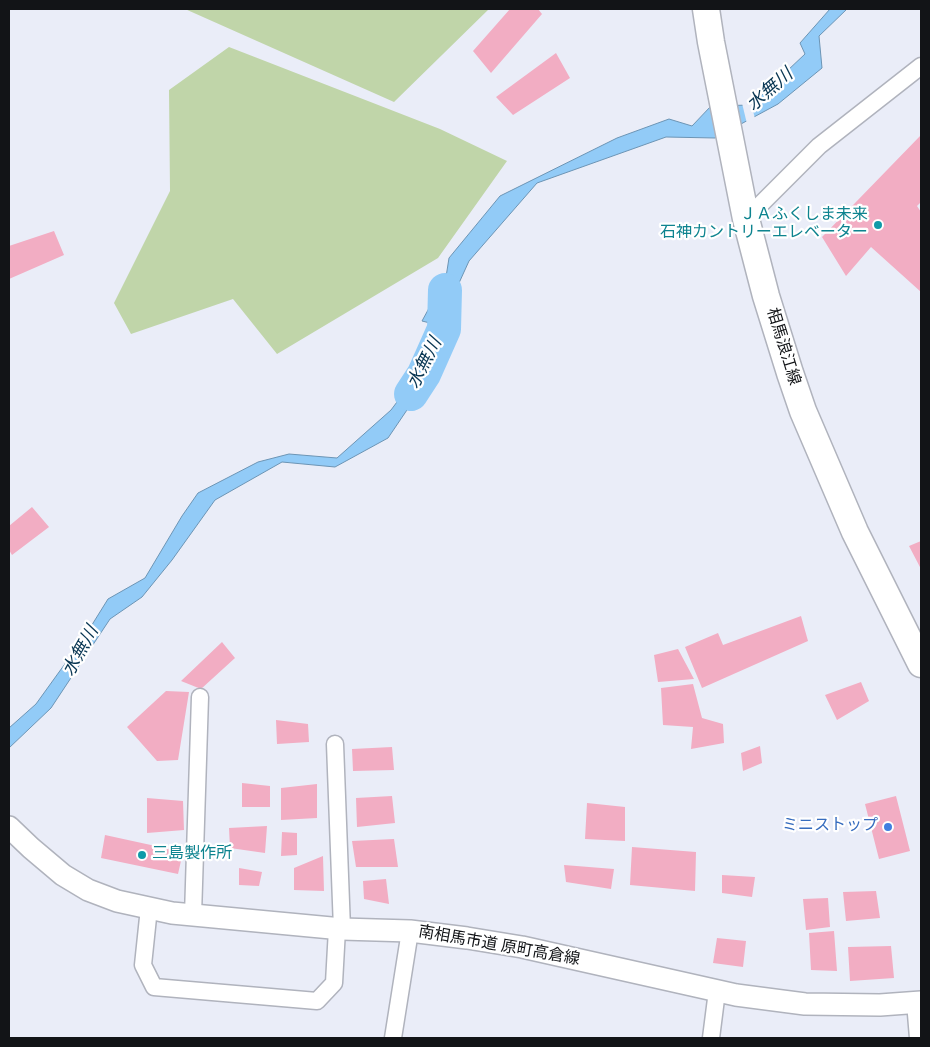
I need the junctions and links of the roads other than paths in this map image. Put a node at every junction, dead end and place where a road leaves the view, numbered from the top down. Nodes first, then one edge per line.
1 (706, 9) edge
2 (921, 66) edge
3 (745, 209) junction
4 (921, 664) edge
5 (200, 697) dead end
6 (335, 744) dead end
7 (9, 827) edge
8 (149, 908) junction
9 (193, 915) junction
10 (340, 929) junction
11 (410, 931) junction
12 (717, 991) junction
13 (918, 1002) edge
14 (393, 1038) edge
15 (711, 1038) edge
16 (918, 1038) edge

1 - 3 main road, 相馬浪江線
2 - 3 street
3 - 4 main road, 相馬浪江線
5 - 9 street
6 - 10 street
7 - 8 street, 南相馬市道 原町高倉線
8 - 9 street, 南相馬市道 原町高倉線
8 - 10 street
9 - 10 street, 南相馬市道 原町高倉線
10 - 11 street, 南相馬市道 原町高倉線
11 - 12 street, 南相馬市道 原町高倉線
11 - 14 street
12 - 13 street, 南相馬市道 原町高倉線
12 - 15 street
13 - 16 street

